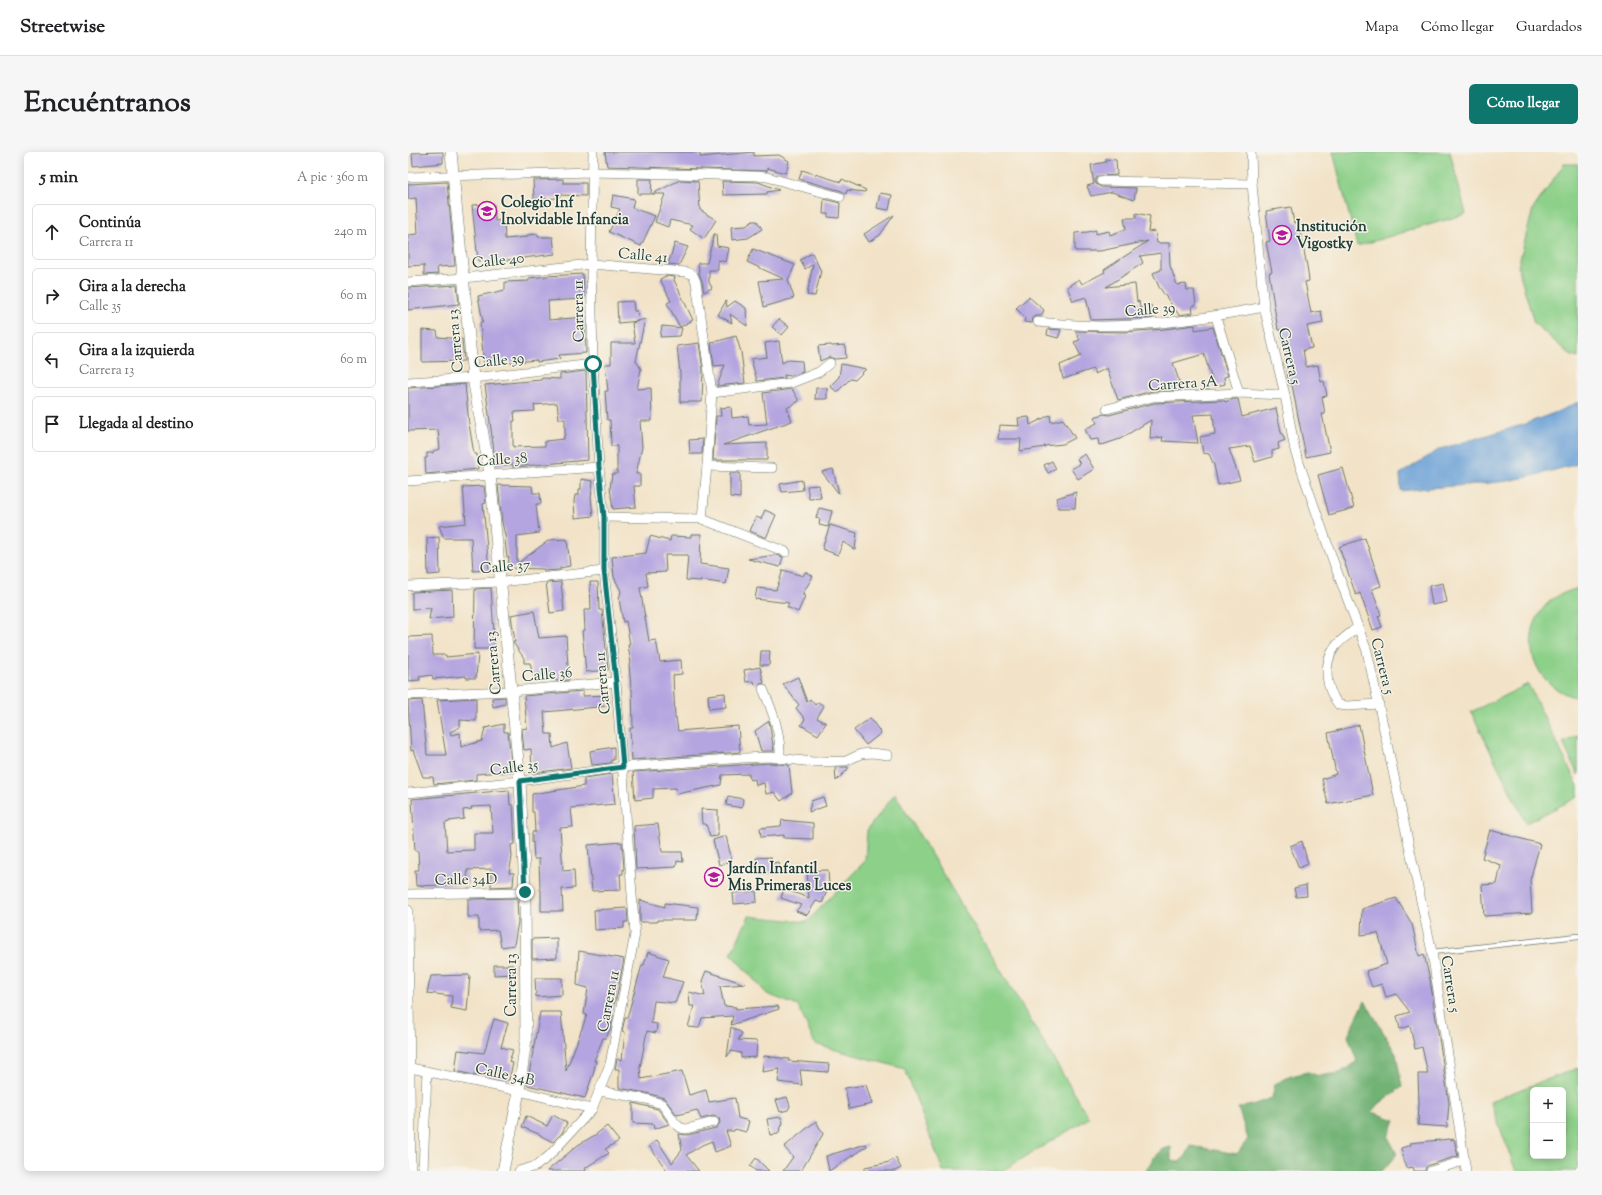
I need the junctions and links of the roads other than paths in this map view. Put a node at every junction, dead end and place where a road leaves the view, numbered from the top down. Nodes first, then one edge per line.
1 (451, 152) edge
2 (593, 152) edge
3 (1251, 152) edge
4 (592, 172) junction
5 (454, 175) junction
6 (408, 177) edge
7 (1101, 181) dead end
8 (1252, 184) junction
9 (840, 197) dead end
10 (591, 264) junction
11 (464, 278) junction
12 (408, 282) edge
13 (1264, 307) junction
14 (1216, 317) junction
15 (1038, 322) dead end
16 (830, 363) dead end
17 (593, 364) junction
18 (473, 378) junction
19 (408, 382) edge
20 (712, 393) junction
21 (1239, 393) junction
22 (1285, 395) junction
23 (1107, 409) dead end
24 (707, 466) junction
25 (599, 467) junction
26 (772, 468) dead end
27 (490, 474) junction
28 (408, 481) edge
29 (604, 517) junction
30 (702, 519) junction
31 (786, 552) dead end
32 (604, 570) junction
33 (500, 582) junction
34 (408, 586) edge
35 (1358, 627) junction
36 (616, 682) junction
37 (763, 689) dead end
38 (511, 691) junction
39 (408, 695) edge
40 (1379, 704) junction
41 (888, 755) dead end
42 (780, 758) junction
43 (623, 767) junction
44 (520, 781) junction
45 (408, 793) edge
46 (525, 892) junction
47 (408, 894) edge
48 (408, 910) edge
49 (1578, 936) edge
50 (1432, 952) junction
51 (409, 993) edge
52 (411, 1068) junction
53 (427, 1071) junction
54 (519, 1091) junction
55 (599, 1091) junction
56 (592, 1109) junction
57 (714, 1122) dead end
58 (1463, 1161) junction
59 (412, 1171) edge
60 (423, 1171) edge
61 (503, 1171) edge
62 (519, 1171) edge
63 (1431, 1171) edge
64 (1466, 1171) edge

1 - 5 street, Carrera 13
2 - 4 street, Carrera 11
3 - 8 street, Carrera 5
4 - 5 street
4 - 9 street
4 - 10 street, Carrera 11
5 - 6 street
5 - 11 street, Carrera 13
7 - 8 street
8 - 13 street, Carrera 5
10 - 11 street, Calle 40
10 - 17 street, Carrera 11
10 - 20 street, Calle 41
11 - 12 street, Calle 40
11 - 18 street, Carrera 13
13 - 14 street, Calle 39
13 - 22 street, Carrera 5
14 - 15 street, Calle 39
14 - 21 street, Carrera 5A
16 - 20 street
17 - 18 street, Calle 39
17 - 25 street, Carrera 11
18 - 19 street, Calle 39
18 - 27 street, Carrera 13
20 - 24 street
21 - 22 street, Carrera 5A
21 - 23 street, Carrera 5A
22 - 35 street, Carrera 5
24 - 26 street
24 - 30 street
25 - 27 street, Calle 38
25 - 29 street, Carrera 11
27 - 28 street, Calle 38
27 - 33 street, Carrera 13
29 - 30 street
29 - 32 street, Carrera 11
30 - 31 street
32 - 33 street, Calle 37
32 - 36 street, Carrera 11
33 - 34 street, Calle 37
33 - 38 street, Carrera 13
35 - 40 street, Carrera 5
35 - 40 street
36 - 38 street, Calle 36
36 - 43 street, Carrera 11
37 - 42 street
38 - 39 street, Calle 36
38 - 44 street, Carrera 13
40 - 50 street, Carrera 5
41 - 42 street, Calle 35
42 - 43 street, Calle 35
43 - 44 street, Calle 35
43 - 55 street, Carrera 11
44 - 45 street, Calle 35
44 - 46 street, Carrera 13
46 - 47 street, Calle 34D
46 - 54 street, Carrera 13
48 - 51 street
49 - 50 lane
50 - 58 street, Carrera 5
51 - 52 street
52 - 53 street, Calle 34B
52 - 59 street
53 - 54 street, Calle 34B
53 - 60 street
54 - 56 street, Calle 34B
54 - 61 street, Carrera 13
55 - 56 street, Carrera 11
55 - 57 street
56 - 62 street, Carrera 11
58 - 63 street
58 - 64 street, Carrera 5

